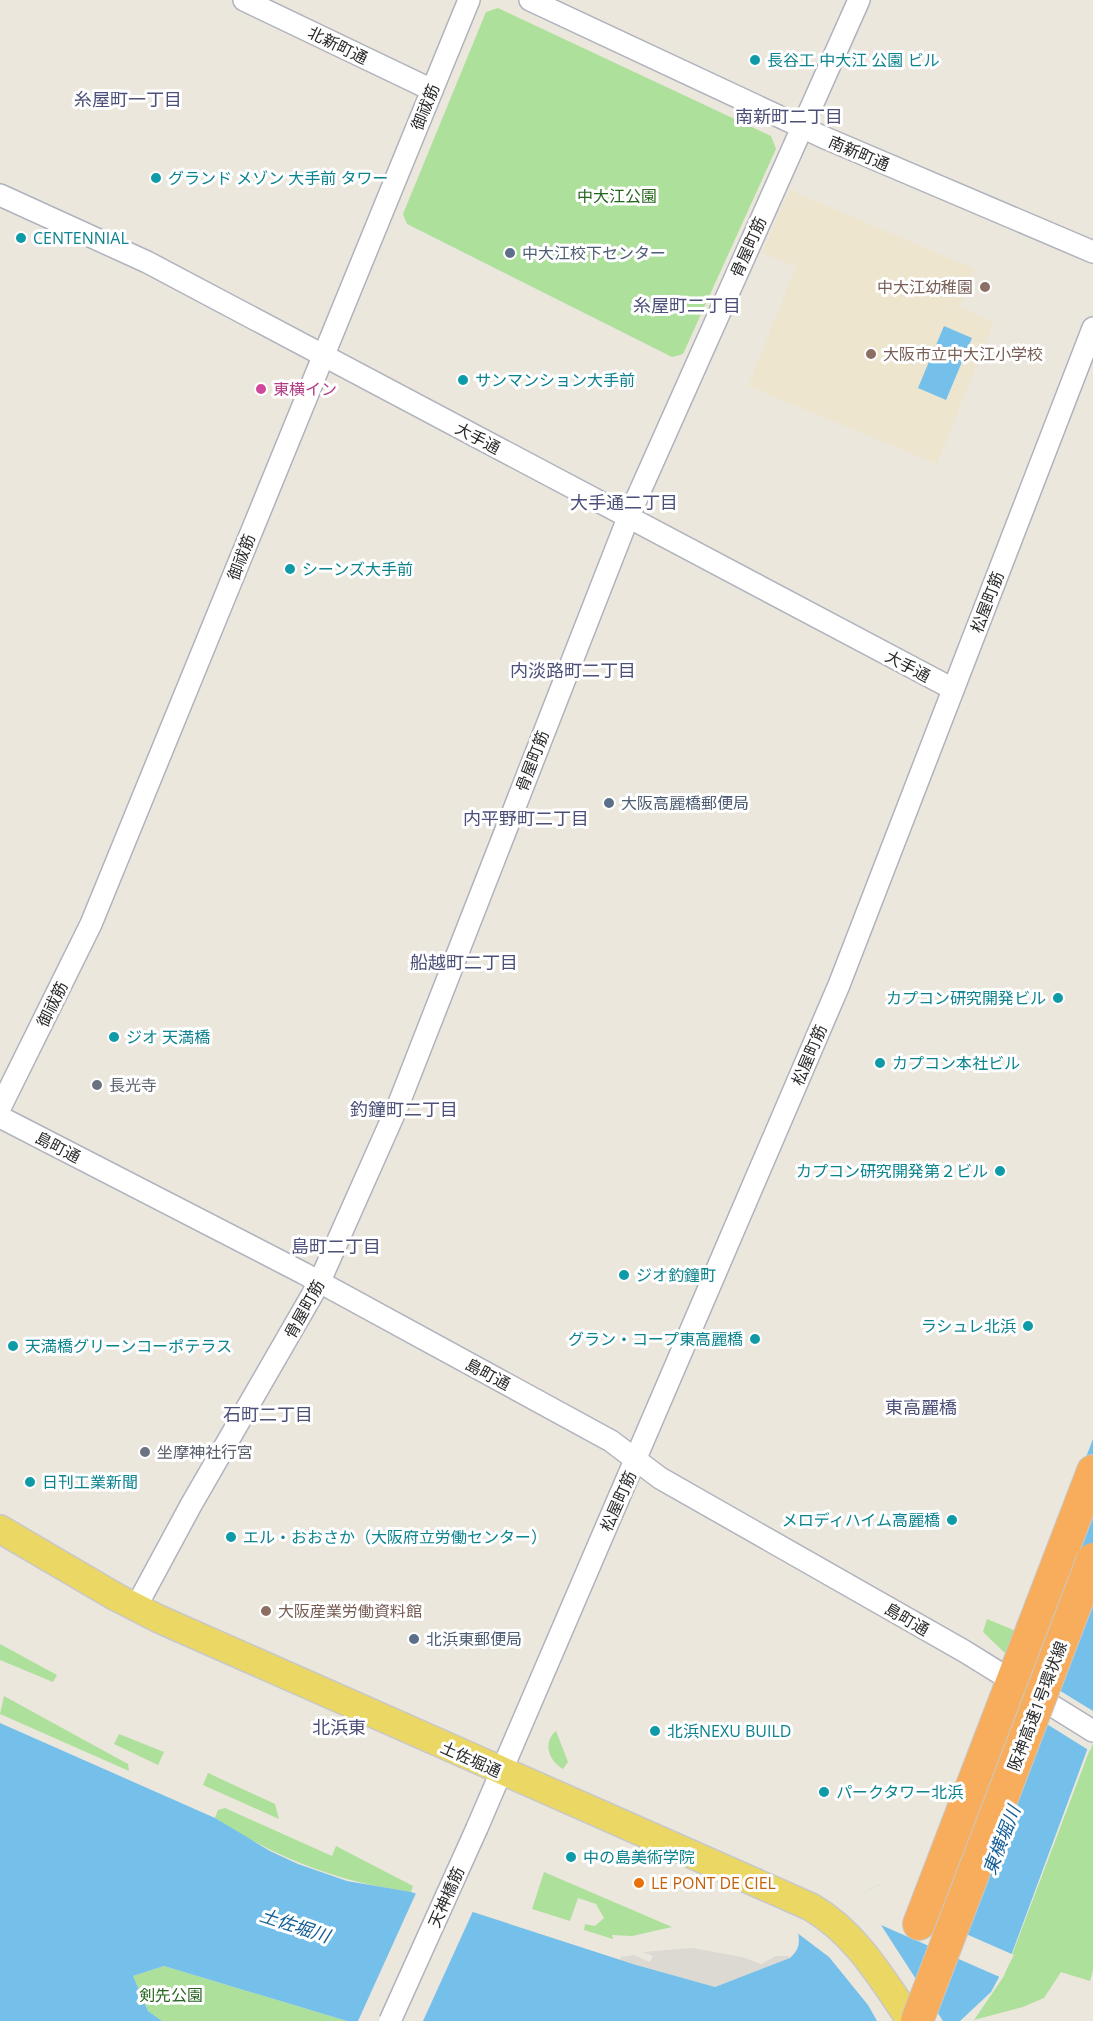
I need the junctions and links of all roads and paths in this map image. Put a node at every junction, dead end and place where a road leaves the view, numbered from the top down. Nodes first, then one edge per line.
1 (244, 0) edge
2 (469, 0) edge
3 (530, 0) edge
4 (859, 0) edge
5 (432, 90) junction
6 (801, 128) junction
7 (0, 195) edge
8 (1093, 252) edge
9 (1093, 328) edge
10 (323, 355) junction
11 (627, 518) junction
12 (953, 689) junction
13 (0, 1108) edge
14 (0, 1117) edge
15 (319, 1283) junction
16 (636, 1459) junction
17 (1093, 1471) edge
18 (0, 1529) edge
19 (1093, 1559) edge
20 (136, 1607) junction
21 (1005, 1677) junction
22 (1093, 1731) edge
23 (502, 1772) junction
24 (919, 1924) dead end
25 (390, 2021) edge
26 (911, 2021) edge
27 (917, 2021) edge

1 - 5 street, 北新町通
2 - 5 street, 御祓筋
3 - 6 street, 南新町通
4 - 6 street, 骨屋町筋
5 - 10 street, 御祓筋
6 - 8 street, 南新町通
6 - 11 street, 骨屋町筋
7 - 10 street, 大手通
9 - 12 street, 松屋町筋
10 - 11 street, 大手通
10 - 13 street, 御祓筋
11 - 12 street, 大手通
11 - 15 street, 骨屋町筋
12 - 16 street, 松屋町筋
14 - 15 street, 島町通
15 - 16 street, 島町通
15 - 20 street, 骨屋町筋
16 - 21 street, 島町通
16 - 23 street, 松屋町筋
17 - 21 highway
18 - 20 main road, 土佐堀通
19 - 27 highway, 阪神高速1号環状線, bridge
20 - 23 main road, 土佐堀通
21 - 22 street, 島町通
21 - 24 highway
23 - 25 street, 天神橋筋, bridge
23 - 26 main road, 土佐堀通

